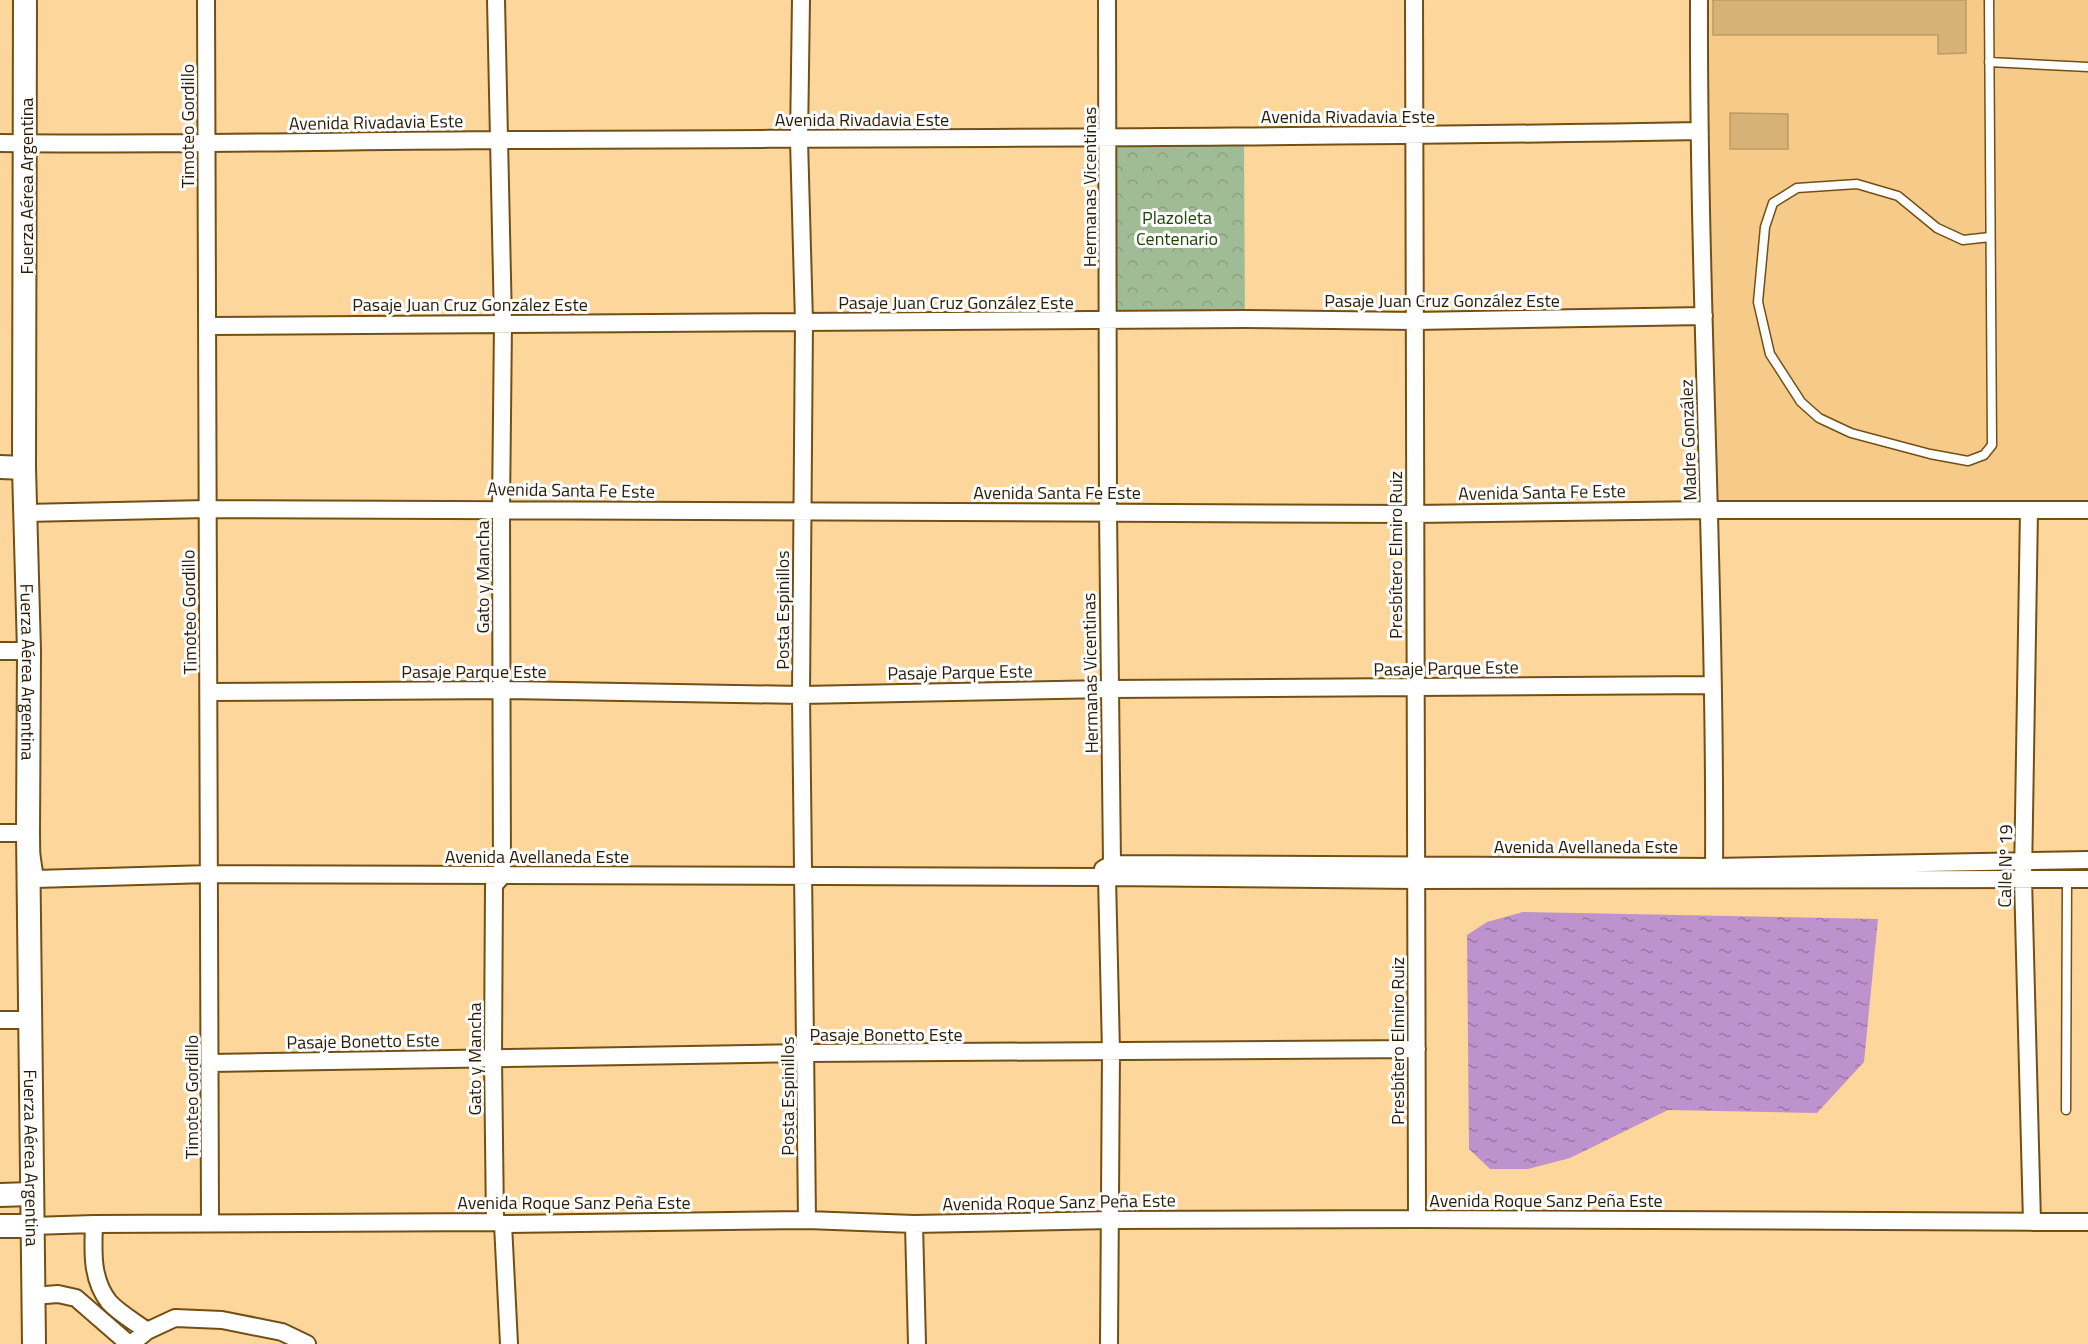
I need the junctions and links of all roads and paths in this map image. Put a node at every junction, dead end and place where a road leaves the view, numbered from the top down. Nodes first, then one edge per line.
1 (25, 0) edge
2 (206, 0) edge
3 (496, 0) edge
4 (801, 0) edge
5 (1107, 0) edge
6 (1413, 0) edge
7 (1699, 0) edge
8 (1989, 0) edge
9 (1989, 62) junction
10 (2088, 67) edge
11 (1699, 131) junction
12 (1108, 136) junction
13 (1414, 136) junction
14 (499, 140) junction
15 (799, 140) junction
16 (0, 143) edge
17 (26, 143) junction
18 (207, 144) junction
19 (1990, 237) junction
20 (1704, 316) junction
21 (1109, 321) junction
22 (1415, 321) junction
23 (804, 322) junction
24 (503, 323) junction
25 (208, 326) junction
26 (0, 468) edge
27 (24, 468) junction
28 (207, 509) junction
29 (501, 509) junction
30 (1709, 510) junction
31 (2029, 510) junction
32 (2088, 510) edge
33 (802, 512) junction
34 (1108, 512) junction
35 (25, 513) junction
36 (1414, 514) junction
37 (0, 651) edge
38 (29, 651) junction
39 (1712, 685) junction
40 (1415, 688) junction
41 (1110, 689) junction
42 (502, 690) junction
43 (209, 692) junction
44 (801, 694) junction
45 (28, 832) junction
46 (0, 833) edge
47 (2088, 860) edge
48 (2024, 870) junction
49 (1109, 871) junction
50 (1416, 873) junction
51 (1714, 873) junction
52 (209, 874) junction
53 (502, 876) junction
54 (804, 876) junction
55 (2067, 879) junction
56 (2088, 879) edge
57 (0, 1020) edge
58 (30, 1020) junction
59 (1417, 1049) junction
60 (1111, 1052) junction
61 (806, 1053) junction
62 (493, 1058) junction
63 (211, 1063) junction
64 (2066, 1110) dead end
65 (31, 1194) junction
66 (0, 1195) edge
67 (1417, 1219) junction
68 (807, 1220) junction
69 (1111, 1220) junction
70 (2032, 1222) junction
71 (2088, 1222) edge
72 (210, 1223) junction
73 (499, 1223) junction
74 (94, 1224) junction
75 (914, 1224) junction
76 (0, 1226) edge
77 (32, 1226) junction
78 (33, 1296) junction
79 (147, 1331) junction
80 (34, 1344) edge
81 (130, 1344) edge
82 (306, 1344) edge
83 (509, 1344) edge
84 (917, 1344) edge
85 (1109, 1344) edge

1 - 17 street, Fuerza Aérea Argentina
2 - 18 street, Timoteo Gordillo
3 - 14 street, Gato y Mancha
4 - 15 street, Posta Espinillos
5 - 12 street, Hermanas Vicentinas
6 - 13 street, Presbítero Elmiro Ruiz
7 - 11 street, Madre González
8 - 9 lane
9 - 10 lane
9 - 19 lane
11 - 13 street, Avenida Rivadavia Este
11 - 20 street, Madre González
12 - 13 street, Avenida Rivadavia Este
12 - 15 street, Avenida Rivadavia Este
12 - 21 street, Hermanas Vicentinas
13 - 22 street, Presbítero Elmiro Ruiz
14 - 15 street, Avenida Rivadavia Este
14 - 18 street, Avenida Rivadavia Este
14 - 24 street, Gato y Mancha
15 - 23 street, Posta Espinillos
16 - 17 street, Avenida Rivadavia Este
17 - 18 street, Avenida Rivadavia Este
17 - 27 street, Fuerza Aérea Argentina
18 - 25 street, Timoteo Gordillo
19 - 19 lane
20 - 22 street, Pasaje Juan Cruz González Este
20 - 30 street, Madre González
21 - 22 street, Pasaje Juan Cruz González Este
21 - 23 street, Pasaje Juan Cruz González Este
21 - 34 street, Hermanas Vicentinas
22 - 36 street, Presbítero Elmiro Ruiz
23 - 24 street, Pasaje Juan Cruz González Este
23 - 33 street, Posta Espinillos
24 - 25 street, Pasaje Juan Cruz González Este
24 - 29 street, Gato y Mancha
25 - 28 street, Timoteo Gordillo
26 - 27 street
27 - 35 street, Fuerza Aérea Argentina
28 - 29 street, Avenida Santa Fe Este
28 - 35 street, Avenida Santa Fe Este
28 - 43 street, Timoteo Gordillo
29 - 33 street, Avenida Santa Fe Este
29 - 42 street, Gato y Mancha
30 - 31 street, Avenida Santa Fe Este
30 - 36 street, Avenida Santa Fe Este
30 - 39 street, Madre González
31 - 32 street, Avenida Santa Fe Este
31 - 48 street, Calle Nº 19
33 - 34 street, Avenida Santa Fe Este
33 - 44 street, Posta Espinillos
34 - 36 street, Avenida Santa Fe Este
34 - 41 street, Hermanas Vicentinas
35 - 38 street, Fuerza Aérea Argentina
36 - 40 street, Presbítero Elmiro Ruiz
37 - 38 street
38 - 45 street, Fuerza Aérea Argentina
39 - 40 street, Pasaje Parque Este
39 - 51 street, Madre González
40 - 41 street, Pasaje Parque Este
40 - 50 street, Presbítero Elmiro Ruiz
41 - 44 street, Pasaje Parque Este
41 - 49 street, Hermanas Vicentinas
42 - 43 street, Pasaje Parque Este
42 - 44 street, Pasaje Parque Este
42 - 53 street, Gato y Mancha
43 - 52 street, Timoteo Gordillo
44 - 54 street, Posta Espinillos
45 - 46 street
45 - 52 street, Avenida Avellaneda Este
45 - 58 street, Fuerza Aérea Argentina
47 - 48 street, Avenida Avellaneda Este
48 - 51 street, Avenida Avellaneda Este
48 - 55 street, Avenida Avellaneda Este
48 - 70 street, Calle Nº 19
49 - 50 street, Avenida Avellaneda Este
49 - 54 street, Avenida Avellaneda Este
49 - 60 street, Hermanas Vicentinas
50 - 51 street, Avenida Avellaneda Este
50 - 59 street, Presbítero Elmiro Ruiz
52 - 53 street, Avenida Avellaneda Este
52 - 63 street, Timoteo Gordillo
53 - 54 street, Avenida Avellaneda Este
53 - 62 street, Gato y Mancha
54 - 61 street, Posta Espinillos
55 - 56 street, Avenida Avellaneda Este
55 - 64 lane
57 - 58 street
58 - 65 street, Fuerza Aérea Argentina
59 - 60 street, Pasaje Bonetto Este
59 - 67 street, Presbítero Elmiro Ruiz
60 - 61 street, Pasaje Bonetto Este
60 - 69 street, Hermanas Vicentinas
61 - 62 street, Pasaje Bonetto Este
61 - 68 street, Posta Espinillos
62 - 63 street, Pasaje Bonetto Este
62 - 73 street, Gato y Mancha
63 - 72 street, Timoteo Gordillo
65 - 66 street
65 - 77 street, Fuerza Aérea Argentina
67 - 69 street, Avenida Roque Sanz Peña Este
67 - 70 street, Avenida Roque Sanz Peña Este
68 - 73 street, Avenida Roque Sanz Peña Este
68 - 75 street, Avenida Roque Sanz Peña Este
69 - 75 street, Avenida Roque Sanz Peña Este
69 - 85 street, Hermanas Vicentinas
70 - 71 street, Avenida Roque Sanz Peña Este
72 - 73 street, Avenida Roque Sanz Peña Este
72 - 74 street, Avenida Roque Sanz Peña Este
73 - 83 street, Gato y Mancha
74 - 77 street, Avenida Roque Sanz Peña Este
74 - 79 street
75 - 84 street
76 - 77 street
77 - 78 street, Fuerza Aérea Argentina
78 - 80 street, Fuerza Aérea Argentina
78 - 81 street
79 - 81 street
79 - 82 street

